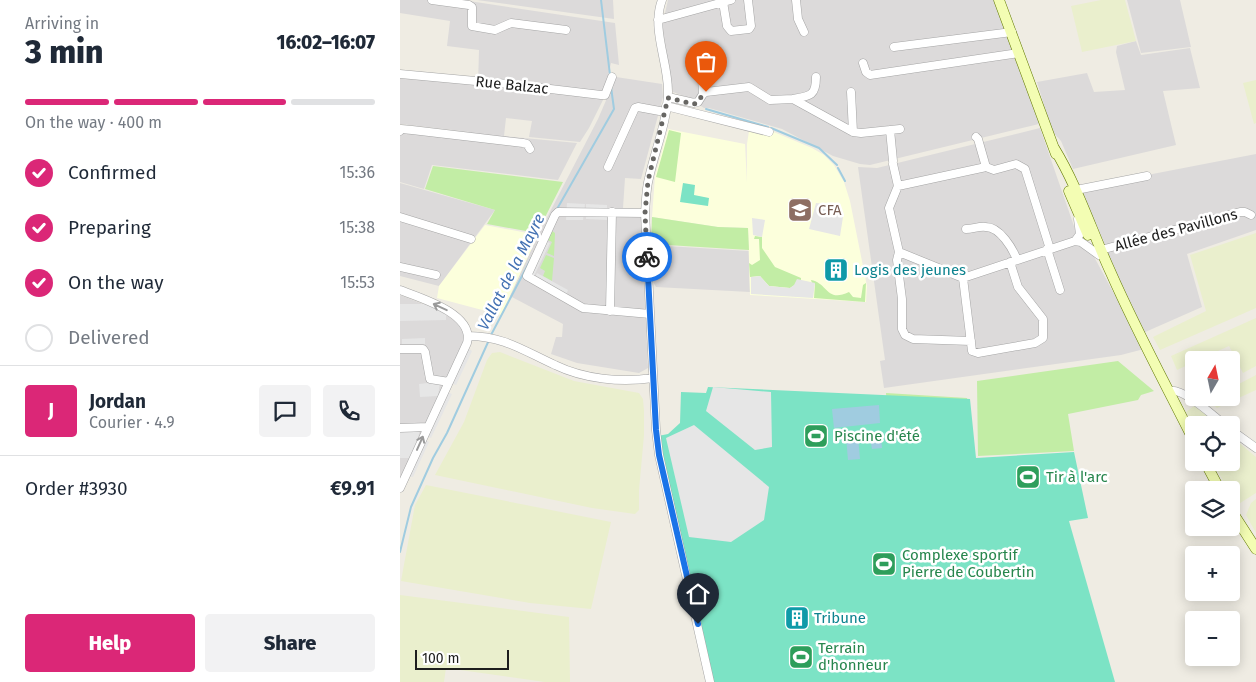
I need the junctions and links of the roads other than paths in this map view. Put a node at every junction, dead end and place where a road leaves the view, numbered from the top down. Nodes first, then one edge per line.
1 (432, 0) edge
2 (662, 0) edge
3 (748, 0) edge
4 (796, 0) edge
5 (999, 0) edge
6 (727, 1) edge
7 (658, 20) junction
8 (566, 30) dead end
9 (804, 32) dead end
10 (1012, 32) junction
11 (894, 47) dead end
12 (1019, 54) junction
13 (863, 64) dead end
14 (400, 74) edge
15 (612, 76) dead end
16 (702, 77) dead end
17 (816, 77) dead end
18 (851, 92) dead end
19 (703, 94) junction
20 (668, 98) junction
21 (793, 99) junction
22 (666, 109) junction
23 (900, 129) dead end
24 (890, 130) junction
25 (400, 131) edge
26 (769, 132) dead end
27 (853, 132) junction
28 (976, 137) dead end
29 (530, 149) dead end
30 (608, 167) dead end
31 (986, 167) junction
32 (1147, 176) dead end
33 (898, 186) junction
34 (1072, 190) junction
35 (612, 212) junction
36 (645, 213) junction
37 (1251, 215) dead end
38 (400, 218) edge
39 (1088, 220) junction
40 (966, 229) dead end
41 (472, 239) dead end
42 (1081, 240) junction
43 (1049, 249) junction
44 (1099, 250) junction
45 (899, 252) junction
46 (1013, 261) junction
47 (400, 267) edge
48 (436, 275) dead end
49 (963, 278) junction
50 (400, 290) edge
51 (1060, 290) dead end
52 (610, 311) junction
53 (650, 314) junction
54 (468, 336) junction
55 (971, 341) junction
56 (400, 349) edge
57 (653, 378) junction
58 (449, 382) junction
59 (1169, 391) junction
60 (1214, 416) edge
61 (1185, 423) edge
62 (428, 426) junction
63 (400, 428) edge
64 (1240, 436) edge
65 (1256, 448) edge
66 (400, 488) edge
67 (1240, 524) edge
68 (1256, 550) edge
69 (710, 682) edge

1 - 8 street
2 - 7 street
3 - 6 street
4 - 9 street
5 - 10 main road
6 - 7 street
7 - 20 street
10 - 11 street
10 - 12 main road
12 - 13 street
12 - 34 main road
14 - 15 street, Rue Balzac
16 - 19 street
17 - 21 street
18 - 27 street
19 - 20 street
19 - 21 street
20 - 22 street
21 - 27 street
22 - 26 street
22 - 30 street
22 - 36 street
23 - 24 street
24 - 27 street
24 - 33 street
25 - 29 street
28 - 31 street
31 - 33 street
31 - 43 street
32 - 34 street
33 - 45 street
34 - 39 main road
34 - 42 main road
35 - 36 street
35 - 52 street
35 - 52 street
36 - 53 street
37 - 44 street, Allée des Pavillons
38 - 41 street
39 - 42 street
39 - 44 main road
40 - 46 street
42 - 43 street
42 - 44 main road
43 - 46 street
43 - 51 street
44 - 59 main road
45 - 49 street
45 - 55 street
46 - 49 street
46 - 55 street
47 - 48 street
49 - 55 street
54 -> 50 street
52 - 53 street
53 - 57 street
54 - 57 street
54 - 58 street
56 - 58 street
57 - 69 street
58 - 62 street
59 - 60 street
59 - 61 main road
62 - 63 street
66 -> 62 street
64 - 65 street
67 - 68 main road

